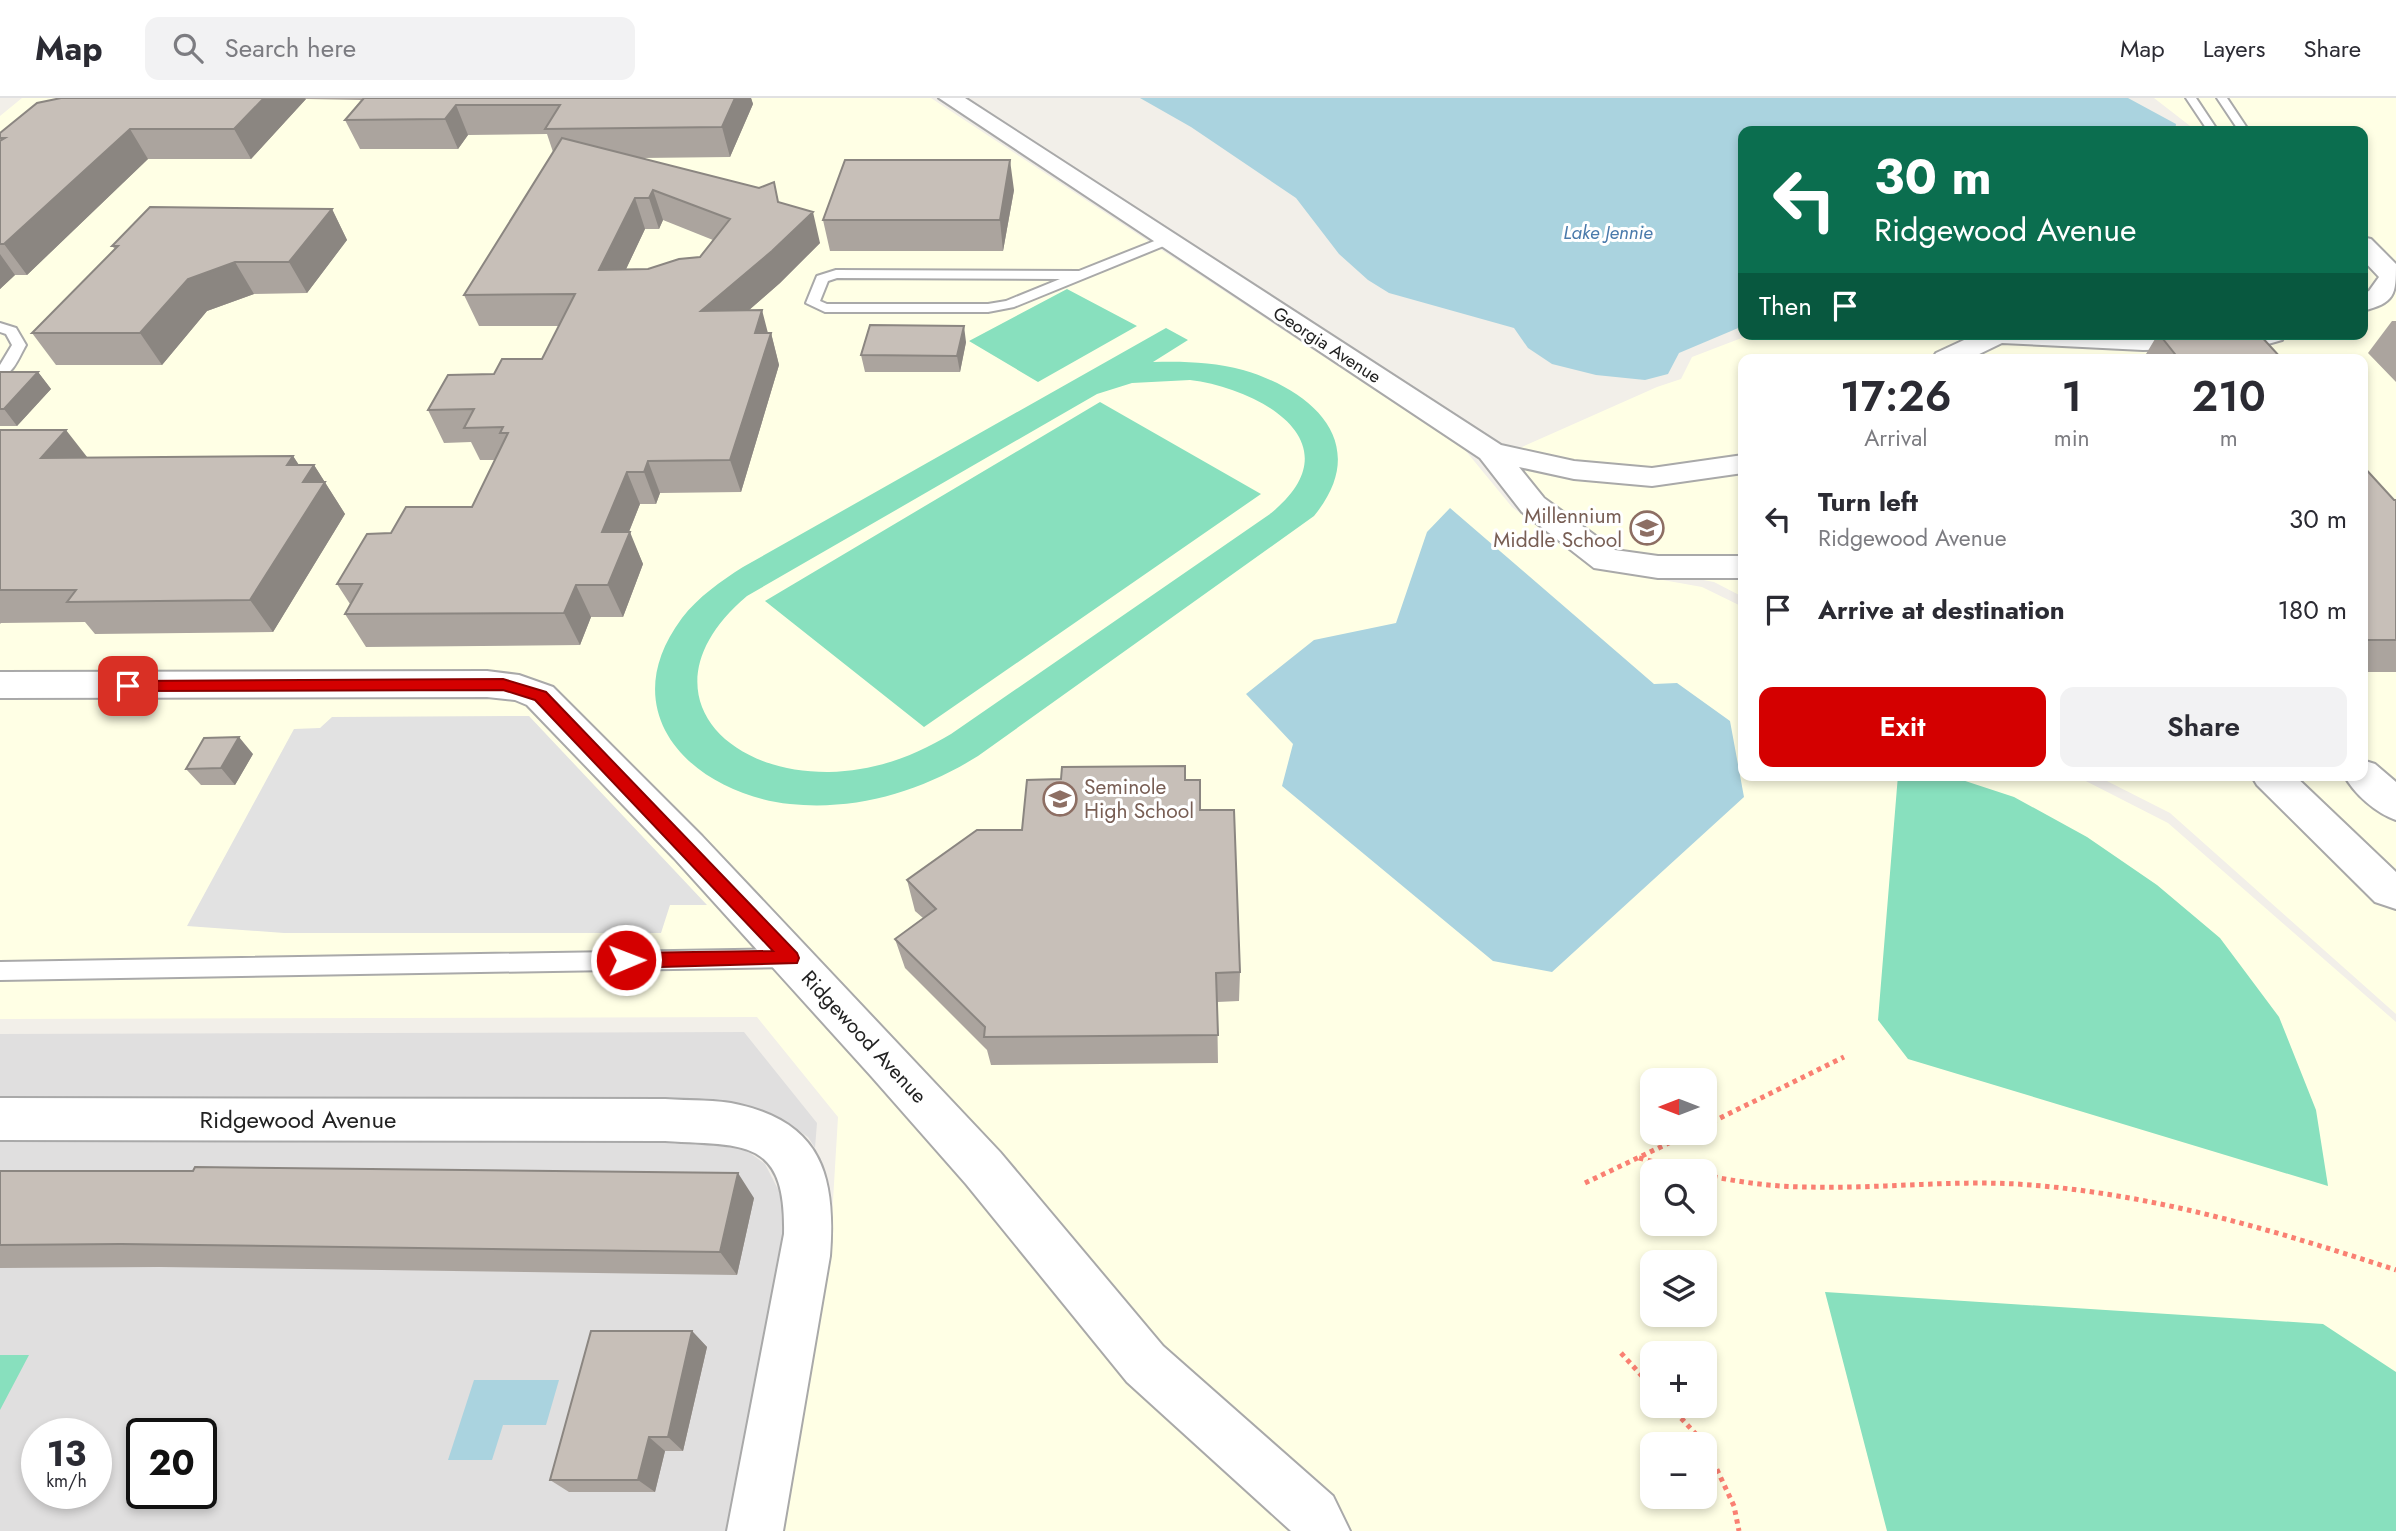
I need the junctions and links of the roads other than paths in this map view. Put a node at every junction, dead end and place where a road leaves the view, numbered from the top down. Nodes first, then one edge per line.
1 (950, 98) edge
2 (2191, 98) edge
3 (2222, 98) edge
4 (2210, 126) edge
5 (2241, 126) edge
6 (1167, 240) junction
7 (2368, 250) edge
8 (1080, 275) junction
9 (2368, 301) edge
10 (0, 327) edge
11 (1988, 340) edge
12 (2102, 340) edge
13 (2254, 340) edge
14 (1957, 354) edge
15 (0, 374) edge
16 (1492, 452) junction
17 (1738, 465) edge
18 (1593, 472) junction
19 (1551, 518) junction
20 (1738, 567) edge
21 (0, 685) edge
22 (2368, 779) edge
23 (2276, 781) edge
24 (2396, 805) edge
25 (2396, 892) edge
26 (790, 958) junction
27 (0, 971) edge
28 (0, 1119) edge
29 (755, 1531) edge
30 (1322, 1531) edge

1 - 6 street, Georgia Avenue
2 - 4 lane
3 - 5 lane
6 - 8 lane
6 - 16 street, Georgia Avenue
7 - 9 street
8 - 8 lane
10 - 15 lane
11 - 14 street
12 - 13 street
16 - 18 street, Georgia Avenue
16 - 19 street
17 - 18 street, Georgia Avenue
18 - 19 street
19 - 20 street
21 - 26 street, Ridgewood Avenue
22 - 24 street
23 - 25 street
26 - 27 lane
26 - 30 street, Ridgewood Avenue
28 - 29 street, Ridgewood Avenue

